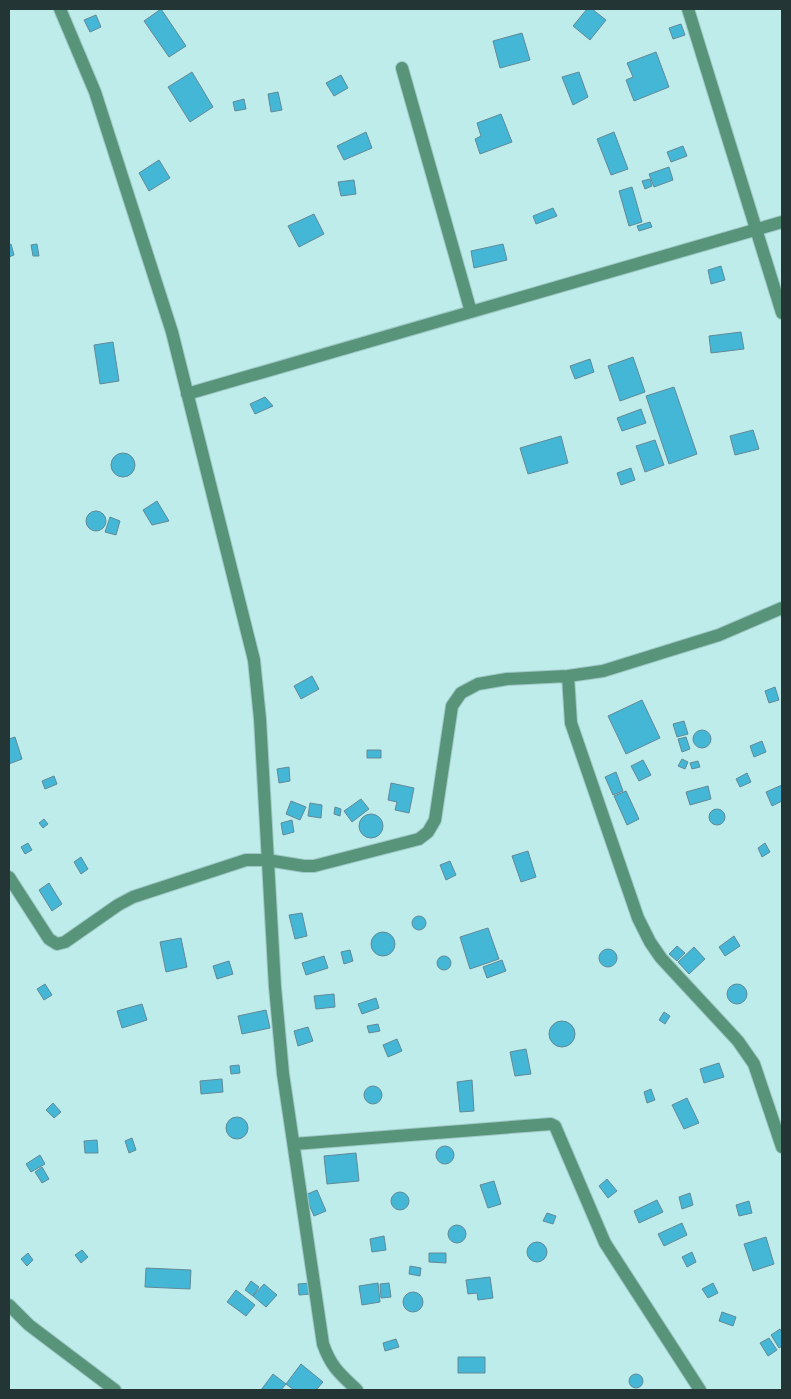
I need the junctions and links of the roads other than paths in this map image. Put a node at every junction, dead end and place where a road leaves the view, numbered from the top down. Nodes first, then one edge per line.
1 (60, 9) edge
2 (688, 9) edge
3 (402, 68) dead end
4 (782, 222) edge
5 (755, 229) junction
6 (471, 312) junction
7 (782, 313) edge
8 (187, 394) junction
9 (782, 608) edge
10 (568, 676) junction
11 (267, 860) junction
12 (9, 877) edge
13 (294, 1144) junction
14 (782, 1147) edge
15 (9, 1305) edge
16 (115, 1390) edge
17 (357, 1390) edge
18 (700, 1390) edge

1 - 8 street
2 - 5 street
3 - 6 street
4 - 5 street
5 - 6 street
5 - 7 street
6 - 8 street
8 - 11 street
9 - 10 street
10 - 11 street
10 - 14 street
11 - 12 street
11 - 13 street
13 - 17 street
13 - 18 street
15 - 16 street

